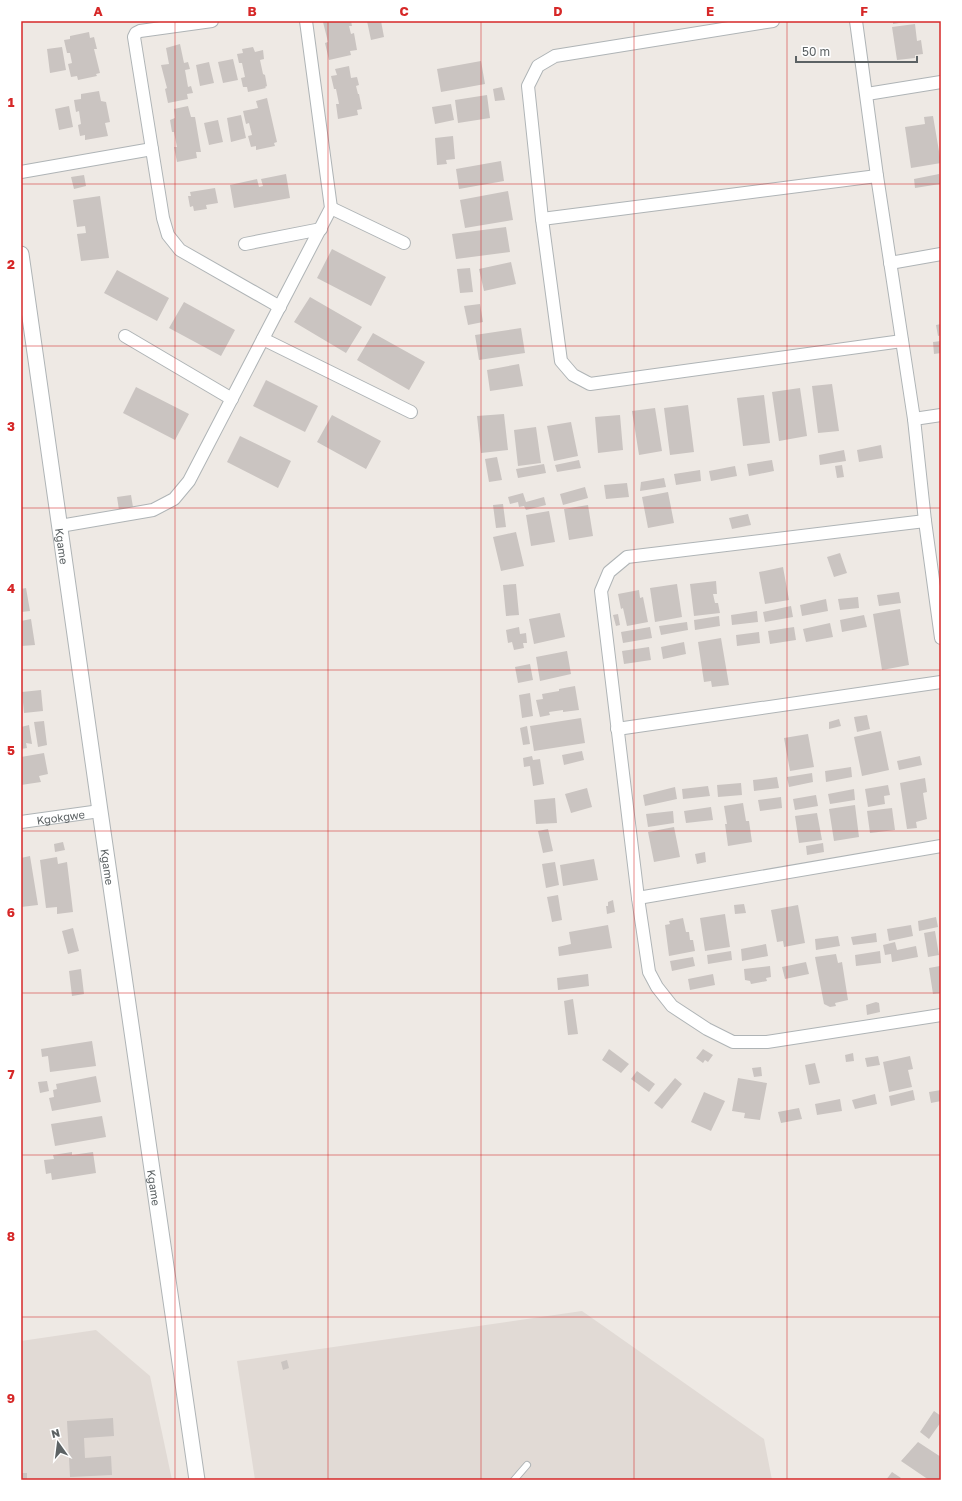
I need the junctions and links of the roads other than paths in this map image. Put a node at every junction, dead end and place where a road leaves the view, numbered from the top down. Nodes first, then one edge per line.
1 (212, 21) edge
2 (306, 21) edge
3 (773, 21) edge
4 (856, 21) edge
5 (941, 82) edge
6 (867, 94) junction
7 (152, 149) junction
8 (21, 172) edge
9 (877, 176) junction
10 (331, 208) junction
11 (542, 219) junction
12 (320, 229) junction
13 (404, 243) dead end
14 (245, 244) dead end
15 (21, 254) edge
16 (941, 254) edge
17 (890, 263) junction
18 (280, 307) junction
19 (125, 336) dead end
20 (264, 339) junction
21 (902, 341) junction
22 (232, 399) junction
23 (411, 412) dead end
24 (941, 415) edge
25 (914, 418) junction
26 (925, 521) junction
27 (60, 526) junction
28 (938, 588) edge
29 (941, 638) edge
30 (941, 682) edge
31 (617, 729) junction
32 (100, 811) junction
33 (21, 822) edge
34 (941, 846) edge
35 (638, 898) junction
36 (941, 1016) edge
37 (527, 1465) dead end
38 (198, 1480) edge
39 (514, 1480) edge

1 - 7 street
2 - 10 street
3 - 11 street
4 - 6 street
5 - 6 street
6 - 9 street
7 - 8 street
7 - 18 street
9 - 11 street
9 - 17 street
10 - 12 street
10 - 13 street
11 - 21 street
12 - 14 street
12 - 18 street
15 - 27 street, Kgame
16 - 17 street
17 - 21 street
18 - 20 street
19 - 22 street
20 - 22 street
20 - 23 street
21 - 25 street
22 - 27 street
24 - 25 street
25 - 26 street
26 - 28 street
26 - 31 street
27 - 32 street, Kgame
28 - 29 street
30 - 31 street
31 - 35 street
32 - 33 street, Kgokgwe
32 - 38 street, Kgame
34 - 35 street
35 - 36 street
37 - 39 lane

